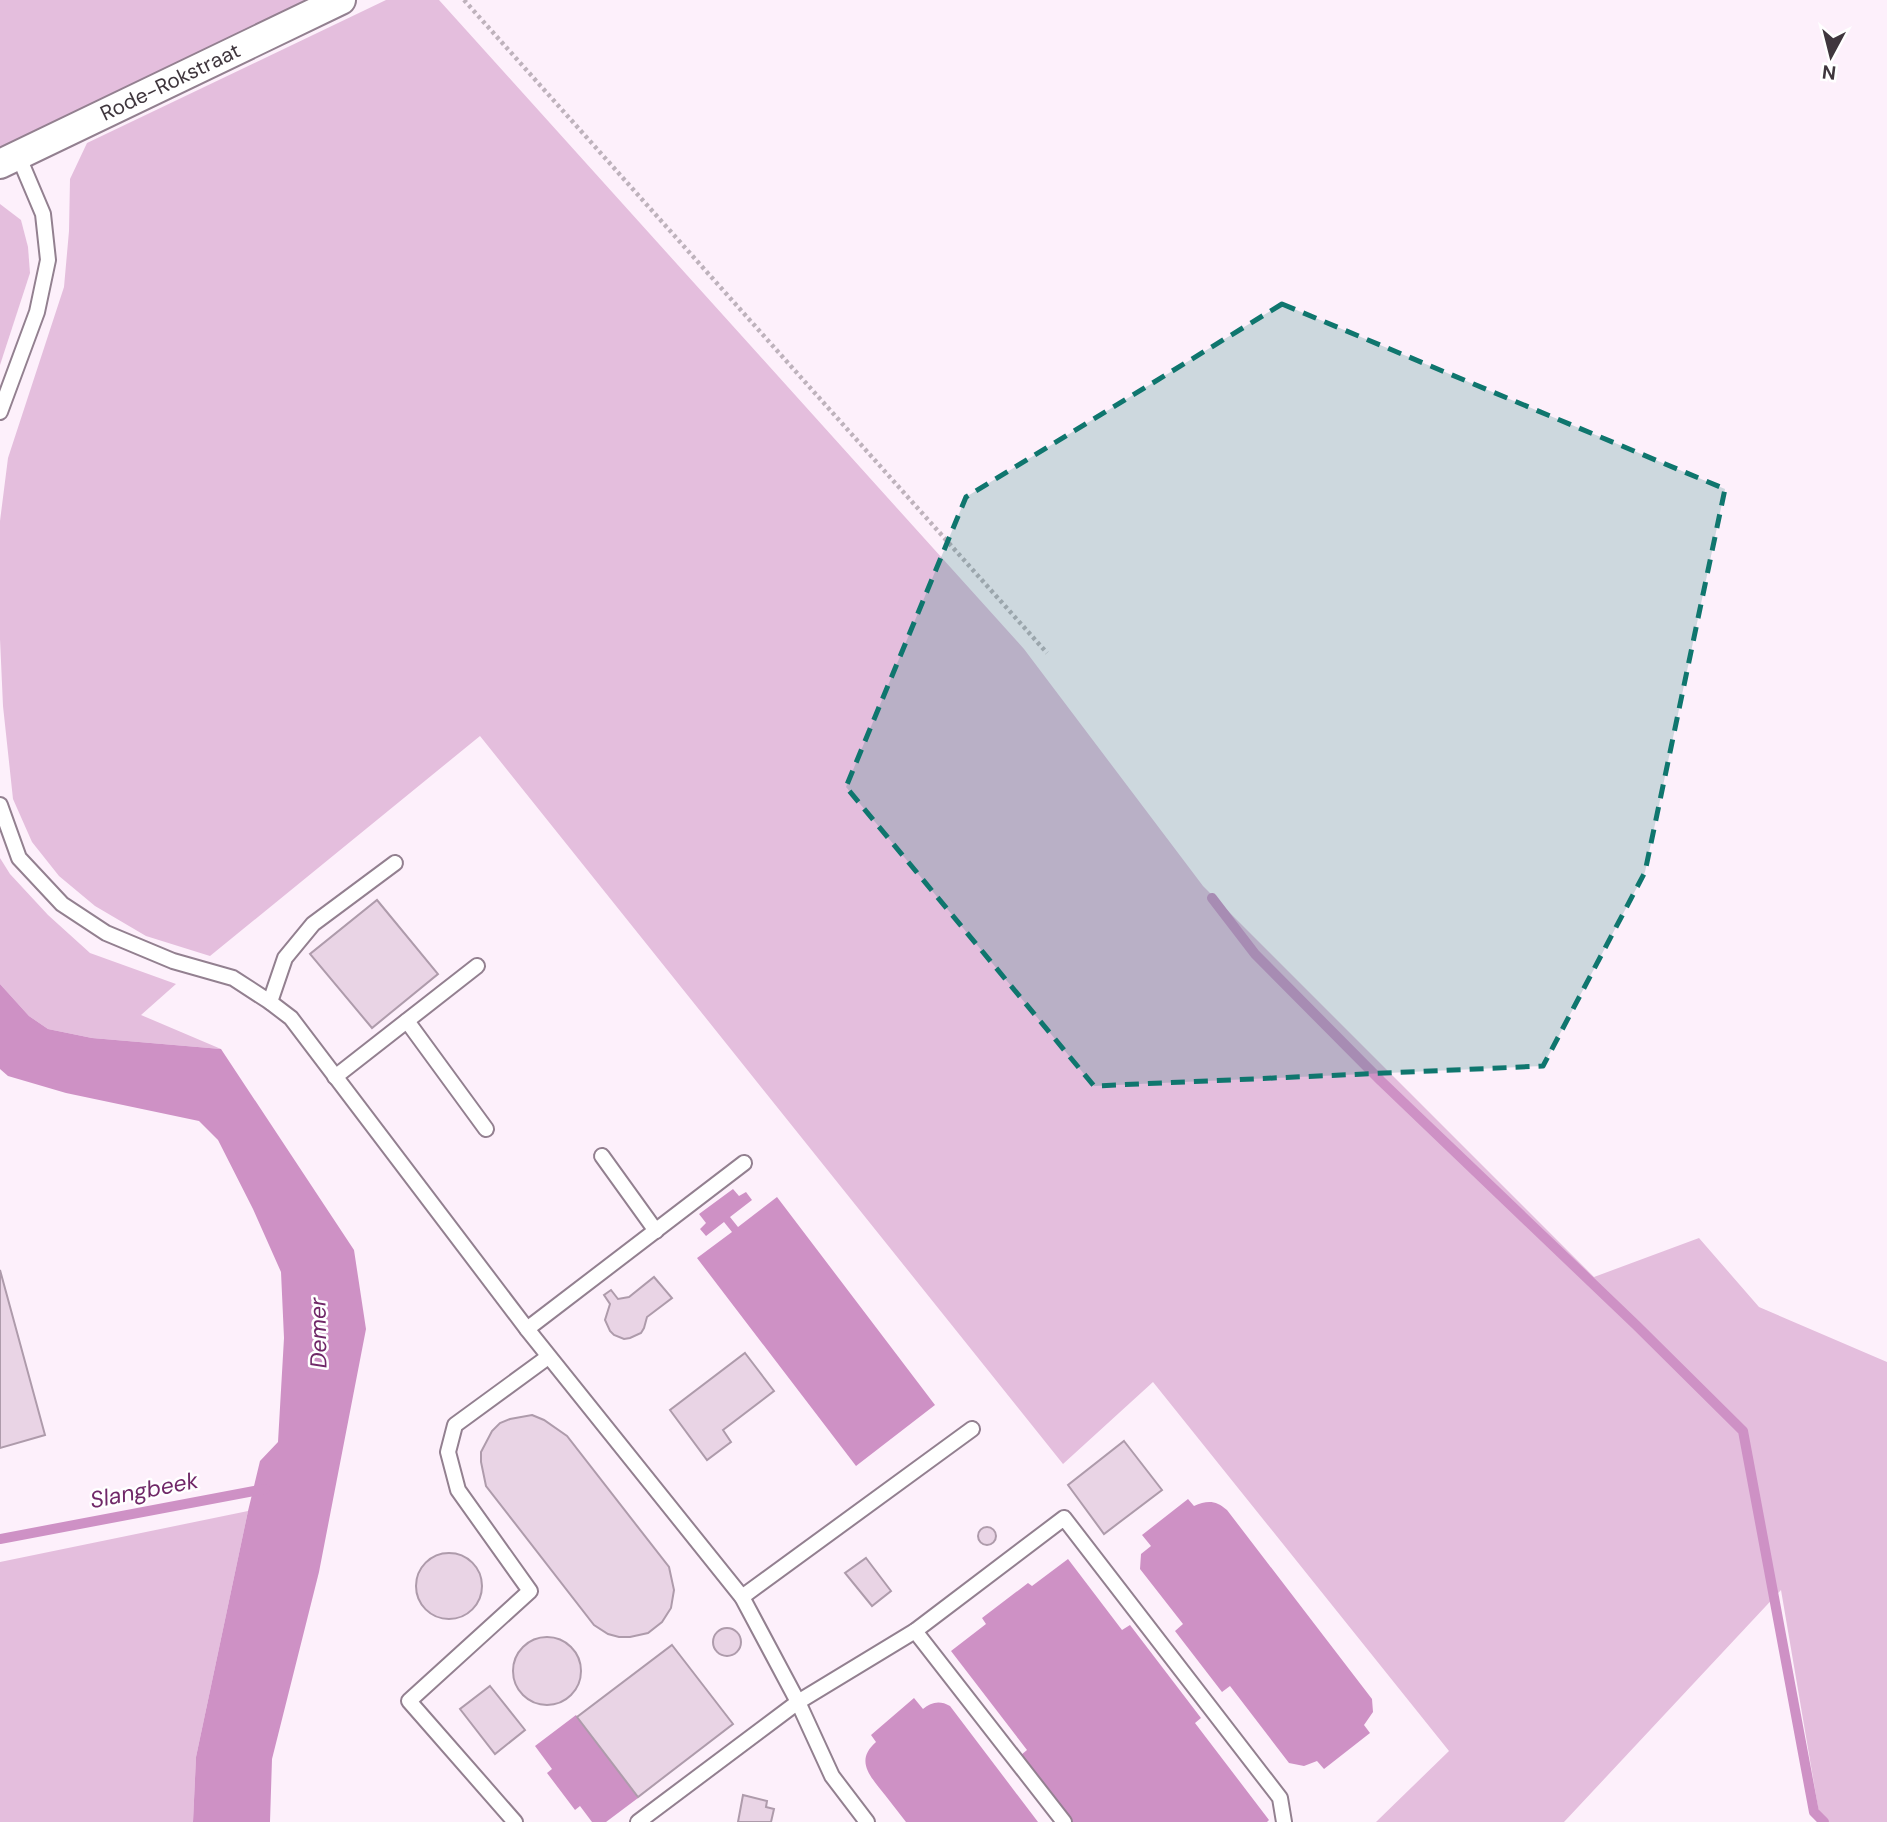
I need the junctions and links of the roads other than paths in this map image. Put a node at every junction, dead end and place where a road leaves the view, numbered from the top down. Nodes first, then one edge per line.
1 (341, 0) edge
2 (9, 160) edge
3 (0, 412) edge
4 (0, 805) edge
5 (395, 863) dead end
6 (477, 966) dead end
7 (270, 1002) junction
8 (407, 1021) junction
9 (335, 1077) junction
10 (486, 1129) dead end
11 (602, 1156) dead end
12 (744, 1163) dead end
13 (656, 1231) junction
14 (527, 1329) junction
15 (548, 1357) junction
16 (972, 1429) dead end
17 (742, 1597) junction
18 (915, 1631) junction
19 (798, 1702) junction
20 (515, 1822) edge
21 (638, 1822) edge
22 (867, 1822) edge
23 (1063, 1822) edge
24 (1284, 1822) edge

1 - 2 street, Rode-Rokstraat
2 - 3 lane
4 - 7 lane
5 - 7 lane
6 - 8 lane
7 - 9 lane
8 - 9 lane
8 - 10 lane
9 - 14 lane
11 - 13 lane
12 - 13 lane
13 - 14 lane
14 - 15 lane
15 - 17 lane
15 - 20 lane
16 - 17 lane
17 - 19 lane
18 - 19 lane
18 - 23 lane
18 - 24 lane
19 - 21 lane
19 - 22 lane

